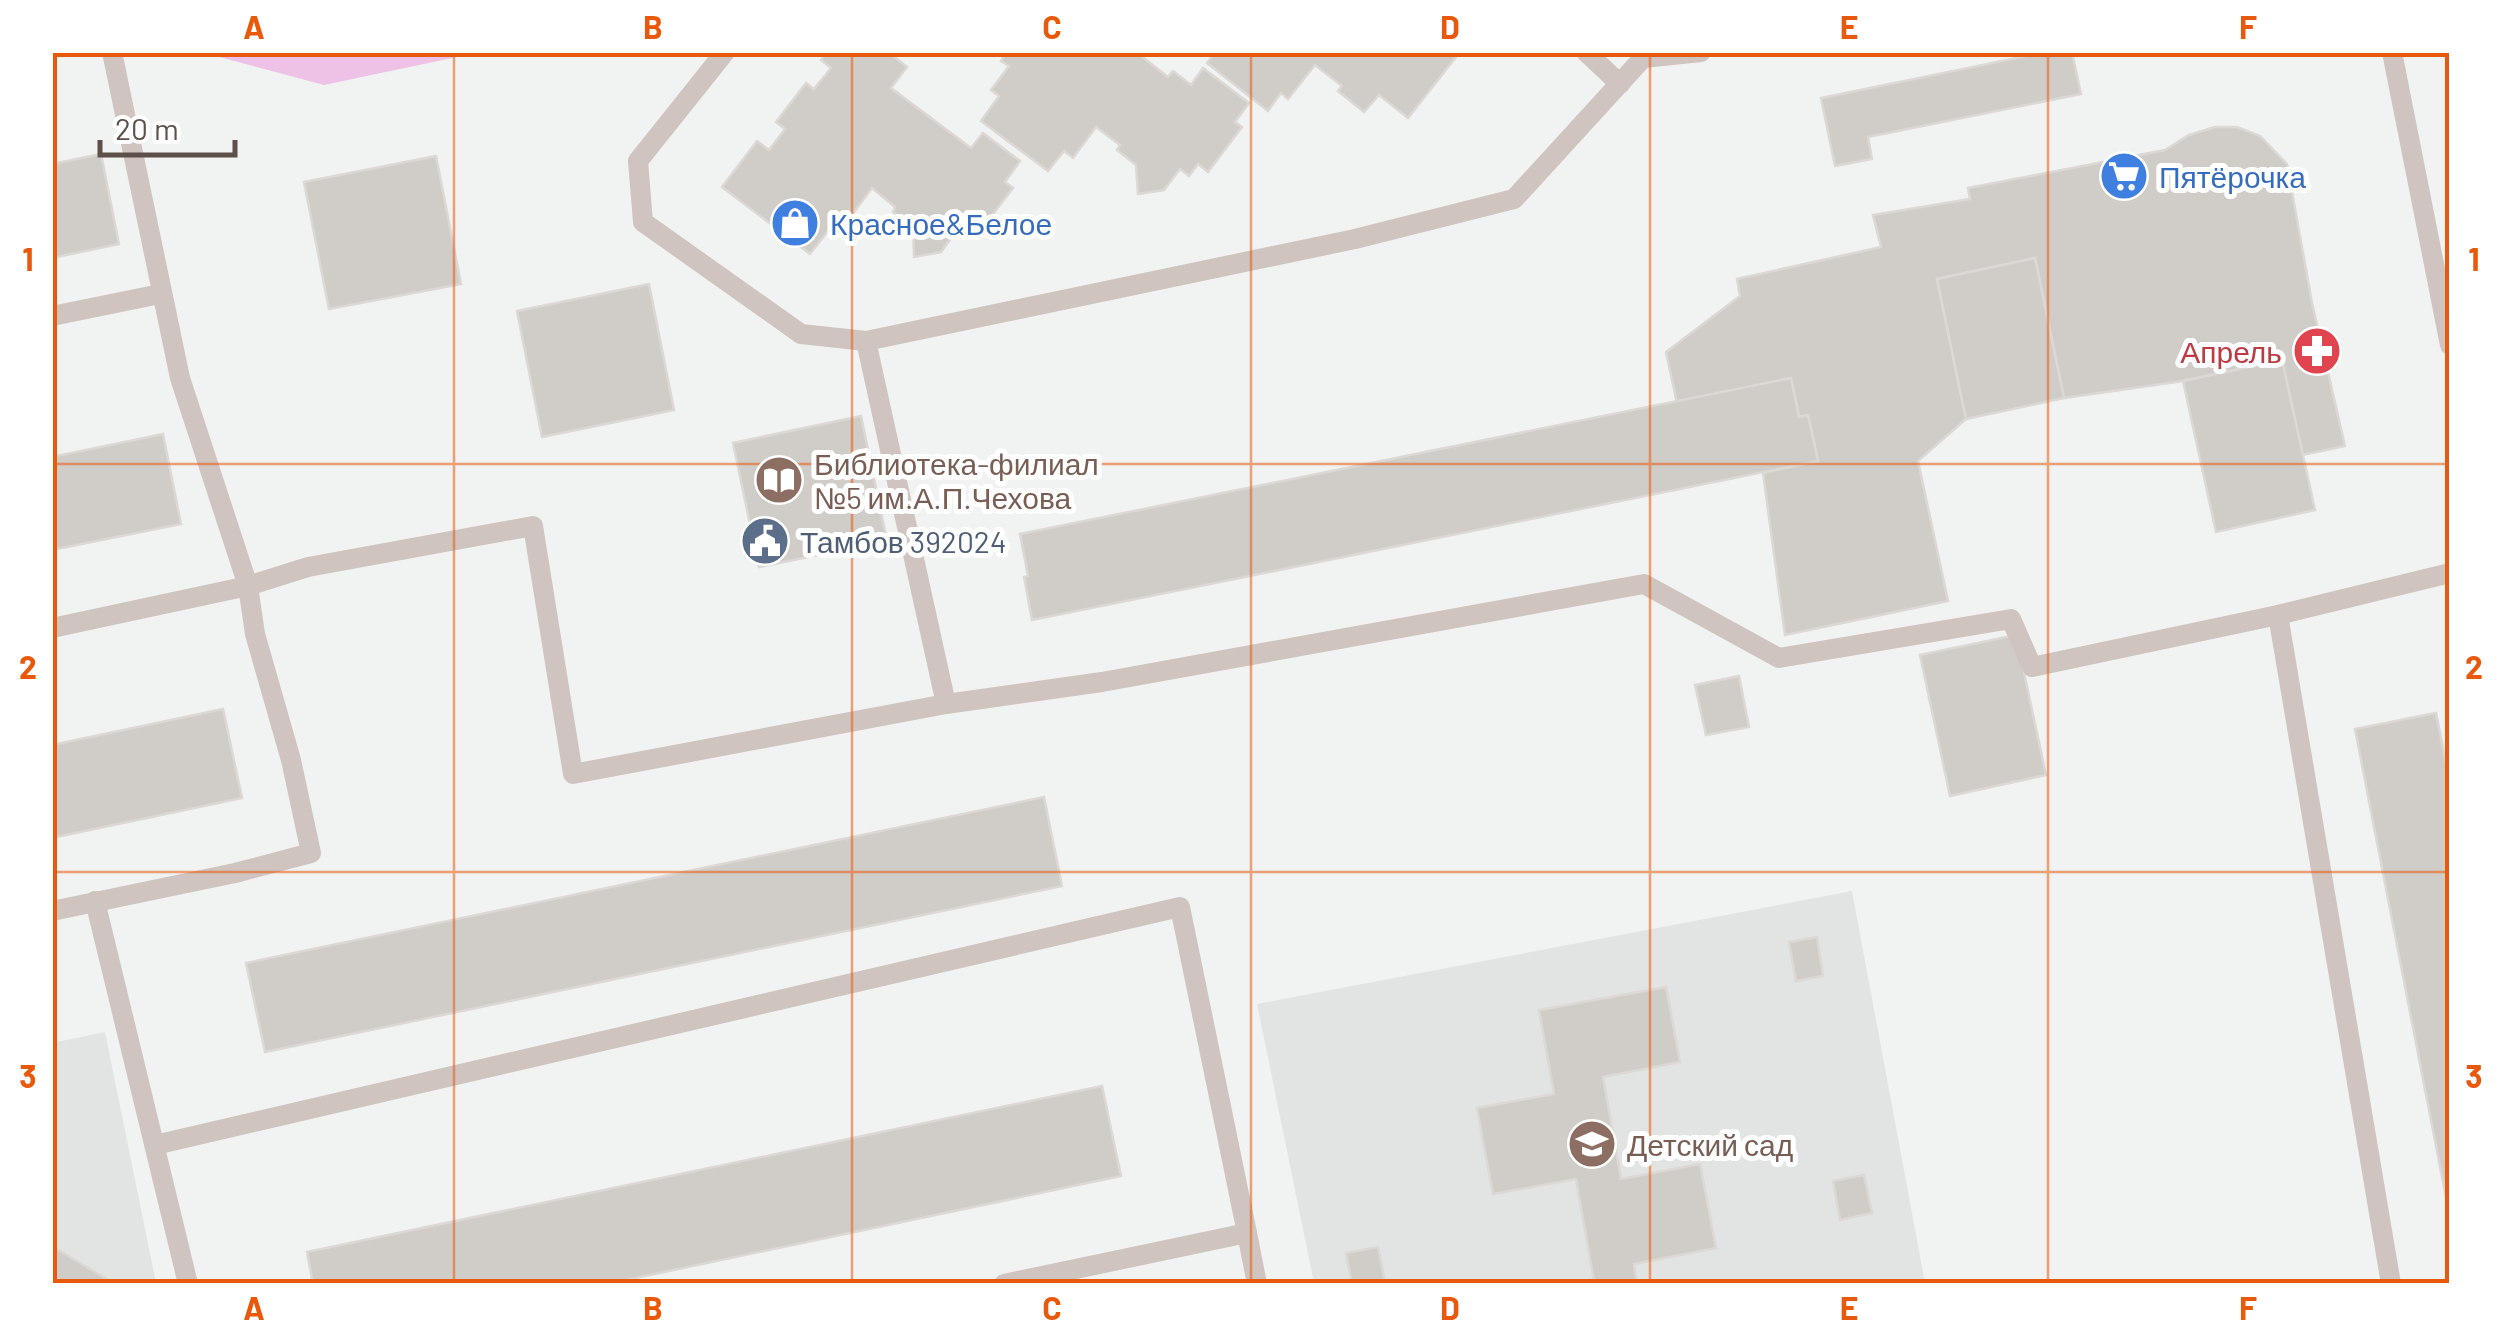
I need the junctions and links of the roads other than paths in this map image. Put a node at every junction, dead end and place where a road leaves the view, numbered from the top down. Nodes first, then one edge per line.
1 (112, 52) edge
2 (725, 52) edge
3 (1586, 52) edge
4 (1701, 52) edge
5 (2392, 52) edge
6 (1620, 84) junction
7 (160, 294) junction
8 (52, 316) edge
9 (866, 341) junction
10 (2450, 345) edge
11 (2450, 573) edge
12 (248, 586) junction
13 (2278, 615) junction
14 (52, 628) edge
15 (946, 704) junction
16 (95, 901) junction
17 (52, 910) edge
18 (155, 1146) junction
19 (1247, 1233) junction
20 (188, 1284) edge
21 (1004, 1284) edge
22 (1258, 1284) edge
23 (2392, 1284) edge

1 - 7 lane
2 - 9 lane
3 - 6 lane
4 - 6 lane
5 - 10 lane
6 - 9 lane
7 - 8 lane
7 - 12 lane
9 - 15 lane
11 - 13 lane
12 - 14 lane
12 - 15 lane
12 - 16 lane
13 - 15 lane
13 - 23 lane
16 - 17 lane
16 - 18 lane
18 - 19 lane
18 - 20 lane
19 - 21 lane
19 - 22 lane

